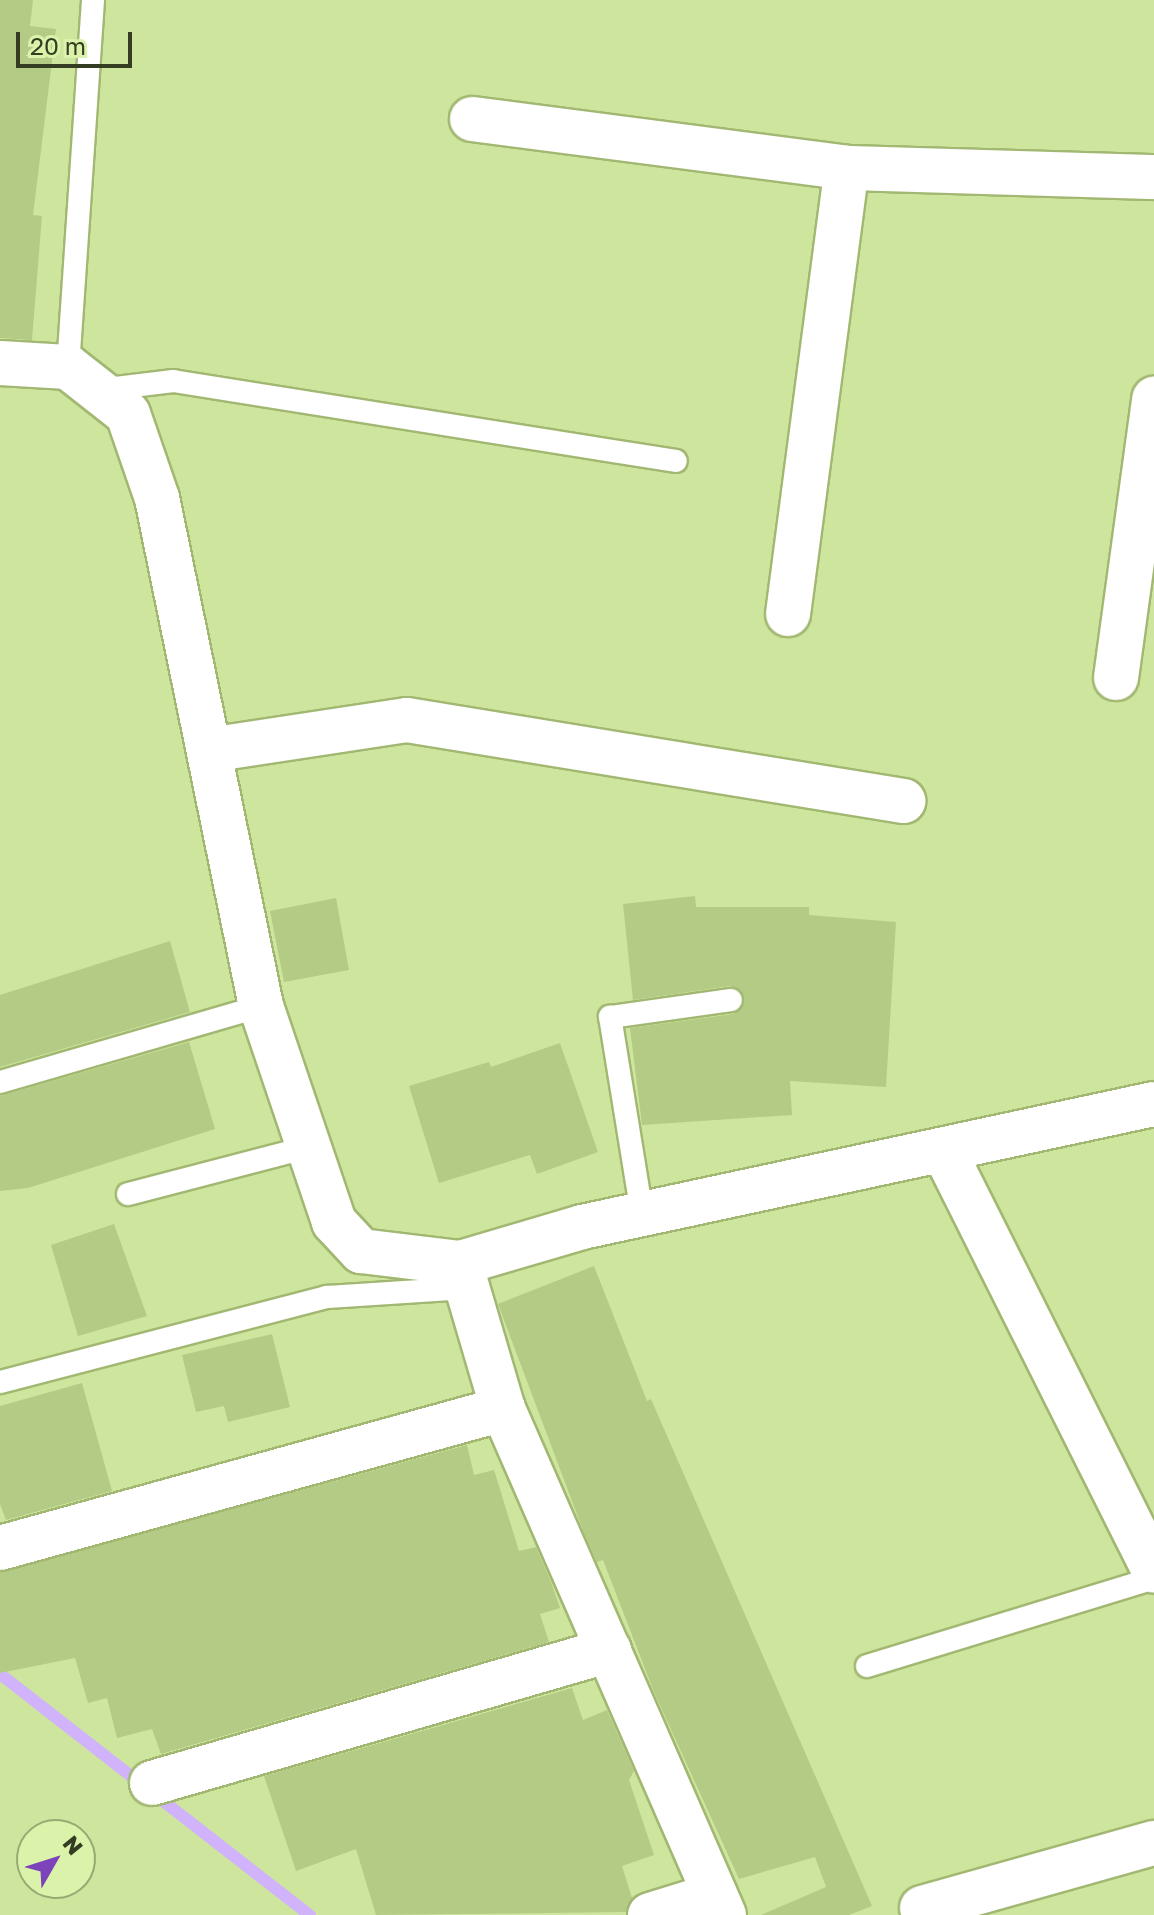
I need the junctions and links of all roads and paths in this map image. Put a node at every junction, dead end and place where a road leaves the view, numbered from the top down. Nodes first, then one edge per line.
1 (93, 0) edge
2 (472, 119) dead end
3 (847, 168) junction
4 (1154, 177) edge
5 (0, 363) edge
6 (82, 379) junction
7 (1154, 399) edge
8 (676, 461) dead end
9 (788, 614) dead end
10 (1116, 678) dead end
11 (209, 750) junction
12 (903, 801) dead end
13 (731, 1000) dead end
14 (261, 1006) junction
15 (0, 1082) edge
16 (1150, 1113) edge
17 (309, 1147) junction
18 (945, 1153) junction
19 (128, 1194) dead end
20 (642, 1214) junction
21 (463, 1276) junction
22 (0, 1382) edge
23 (503, 1409) junction
24 (0, 1548) edge
25 (1154, 1571) edge
26 (1154, 1578) edge
27 (609, 1650) junction
28 (867, 1666) dead end
29 (152, 1783) dead end
30 (1154, 1843) edge
31 (720, 1905) edge
32 (922, 1908) dead end
33 (650, 1915) edge

1 - 6 lane
2 - 3 street
3 - 4 street
3 - 9 street
5 - 6 street
6 - 8 lane
6 - 11 street
7 - 10 street
11 - 12 street
11 - 14 street
13 - 20 lane
14 - 15 lane
14 - 17 street
16 - 18 street
17 - 19 lane
17 - 21 street
18 - 20 street
18 - 25 street
20 - 21 street
21 - 22 lane
21 - 23 street
23 - 24 street
23 - 27 street
26 - 28 lane
27 - 29 street
27 - 31 street
30 - 32 street
31 - 33 street

